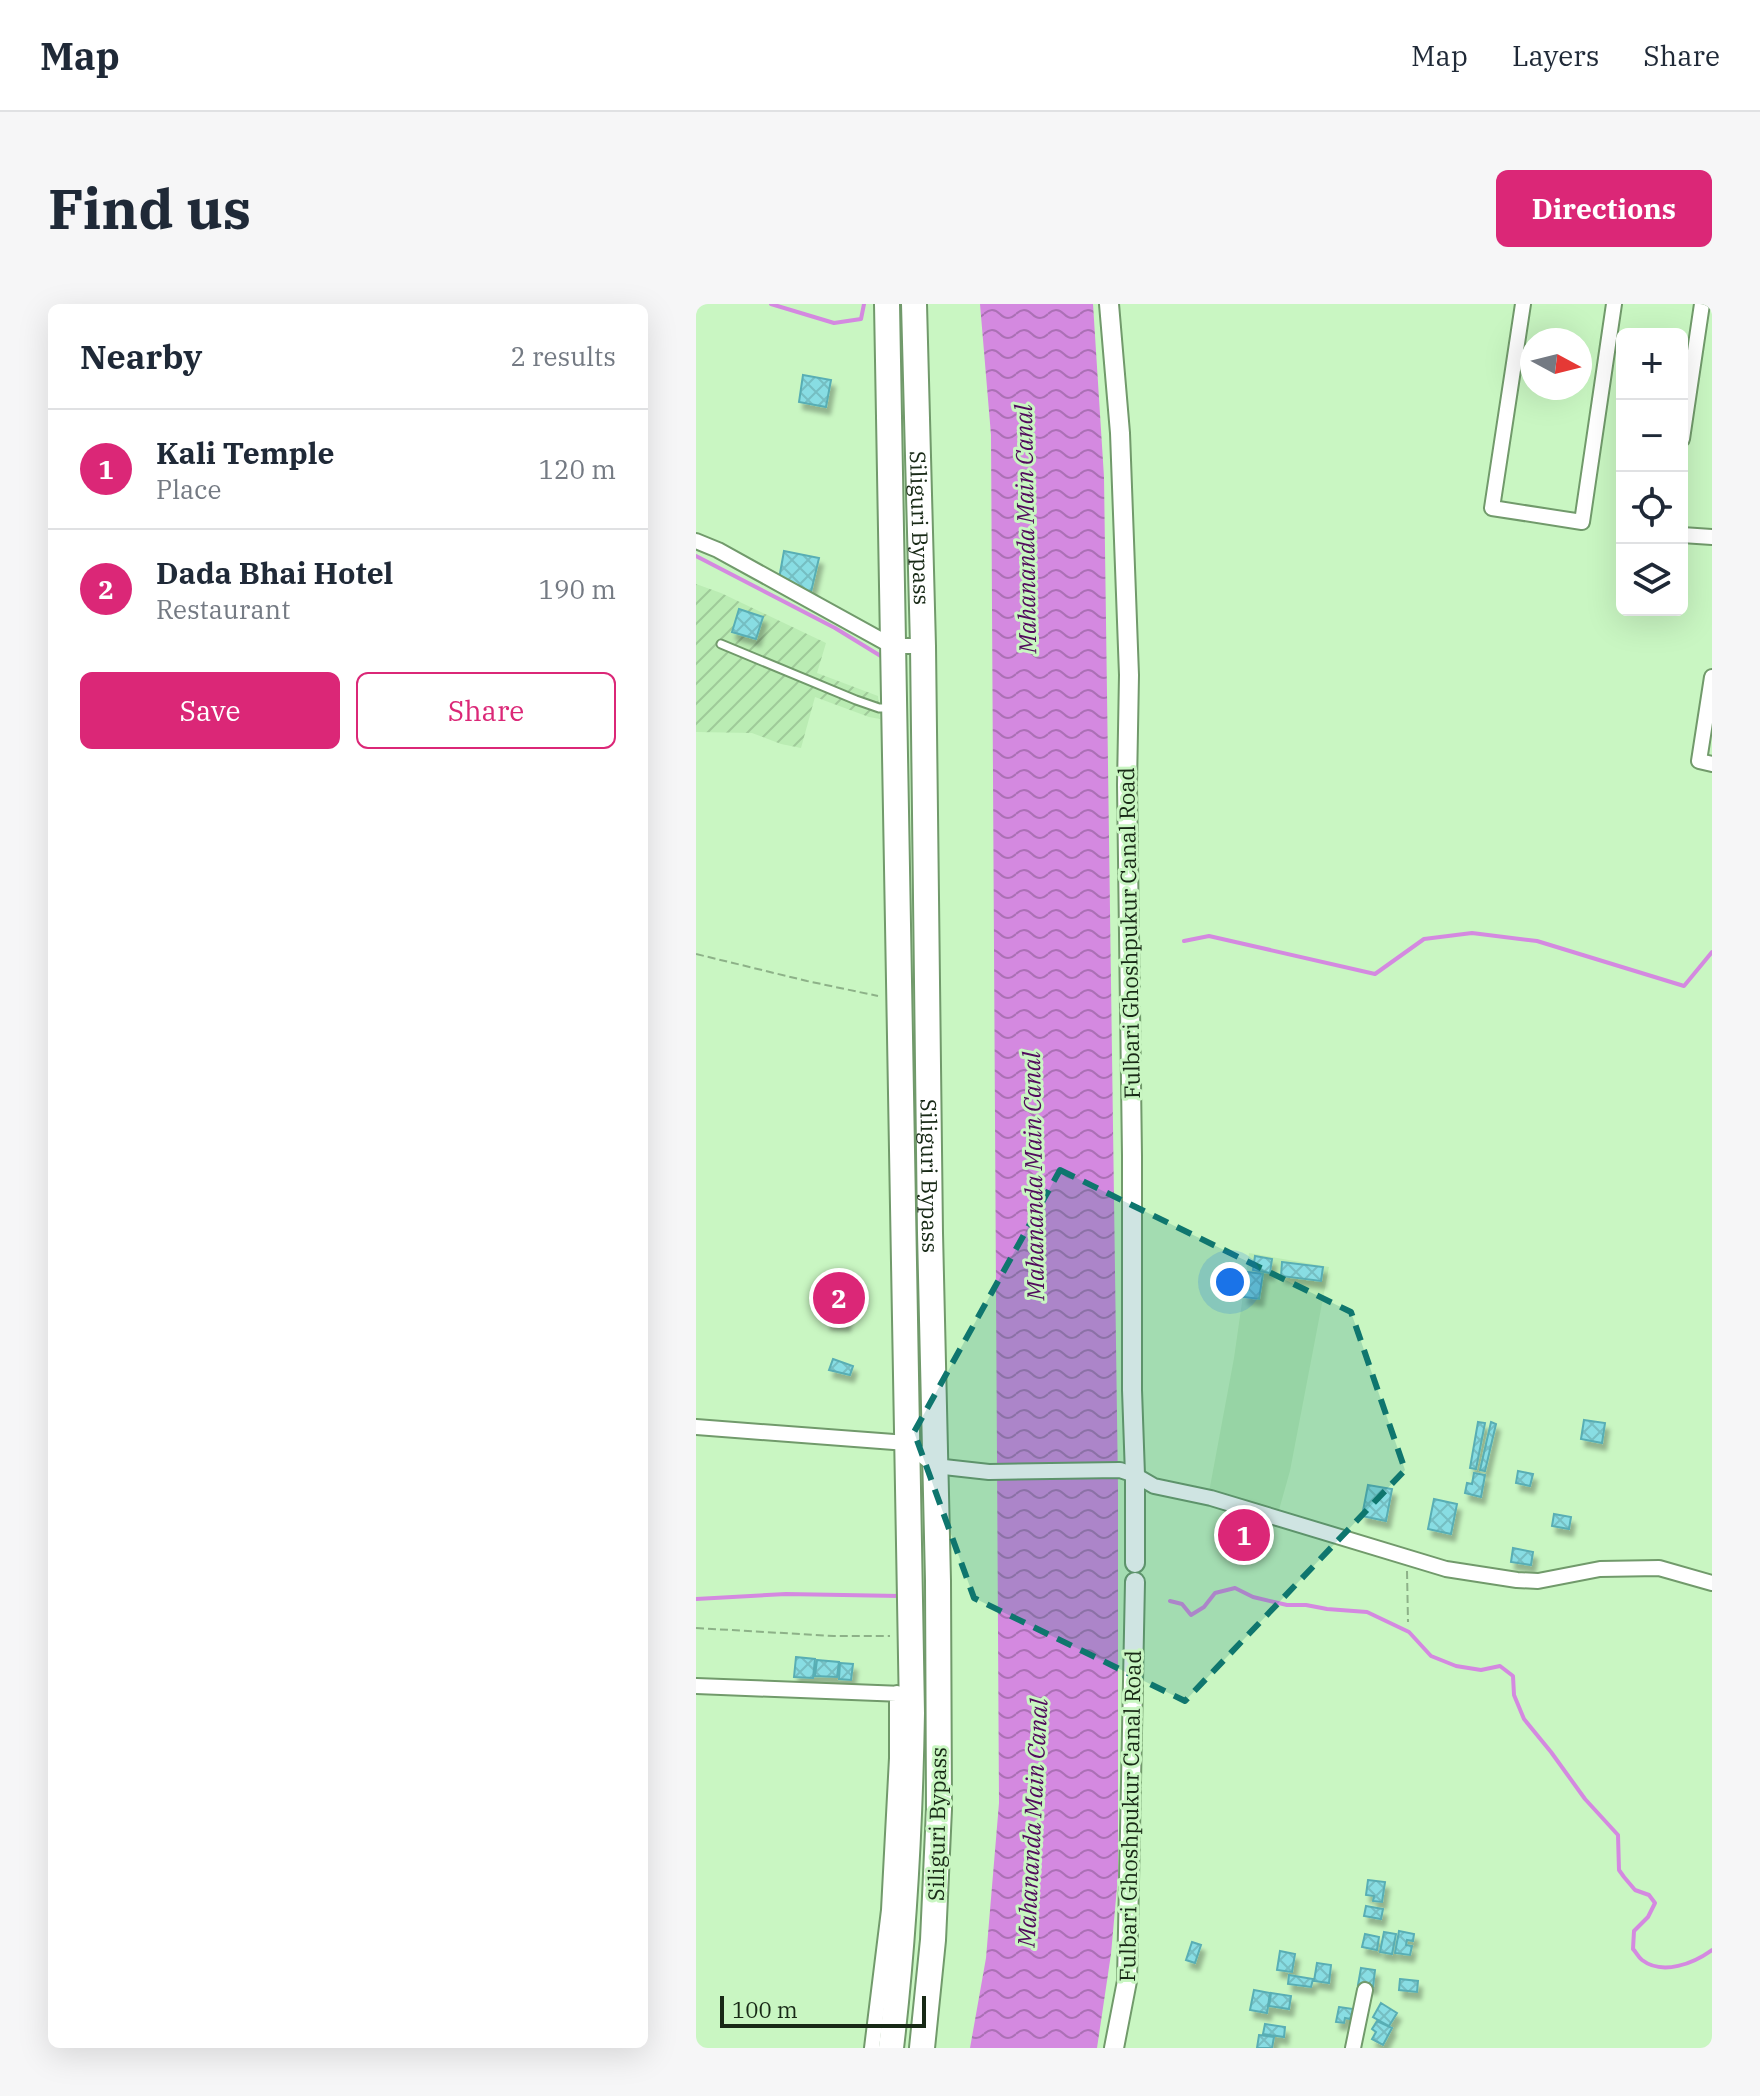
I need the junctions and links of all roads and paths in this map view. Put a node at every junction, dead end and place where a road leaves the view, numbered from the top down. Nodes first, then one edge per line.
1 (887, 304) edge
2 (914, 304) edge
3 (1109, 304) edge
4 (1523, 304) edge
5 (1614, 304) edge
6 (1702, 304) edge
7 (1688, 400) edge
8 (1688, 535) edge
9 (1712, 537) edge
10 (696, 541) edge
11 (721, 644) dead end
12 (892, 646) junction
13 (923, 646) junction
14 (1712, 677) edge
15 (893, 699) junction
16 (1712, 764) edge
17 (696, 954) edge
18 (900, 1000) junction
19 (696, 1427) edge
20 (907, 1443) junction
21 (935, 1466) junction
22 (1127, 1472) junction
23 (1409, 1558) junction
24 (1135, 1563) joint
25 (1135, 1582) joint
26 (1712, 1583) edge
27 (1408, 1622) dead end
28 (696, 1628) edge
29 (911, 1630) junction
30 (696, 1686) edge
31 (904, 1694) junction
32 (1365, 1990) dead end
33 (872, 2048) edge
34 (891, 2048) edge
35 (922, 2048) edge
36 (1114, 2048) edge
37 (1353, 2048) edge

1 - 12 highway
2 - 13 highway, Siliguri Bypass
3 - 22 street, Fulbari Ghoshpukur Canal Road
4 - 5 street
6 - 7 street
8 - 9 street
10 - 12 street
11 - 15 lane
12 - 13 street
12 - 15 highway
13 - 21 highway, Siliguri Bypass
14 - 16 street
15 - 18 highway
17 - 18 path
18 - 20 highway
19 - 20 street
20 - 21 street
20 - 29 highway
21 - 22 street
21 - 35 highway, Siliguri Bypass
22 - 23 street
22 - 24 street, Fulbari Ghoshpukur Canal Road
23 - 26 street
23 - 27 path
24 - 25 street
25 - 36 street, Fulbari Ghoshpukur Canal Road
28 - 29 path
29 - 31 highway
30 - 31 street
31 - 33 street
31 - 34 highway
32 - 37 street

